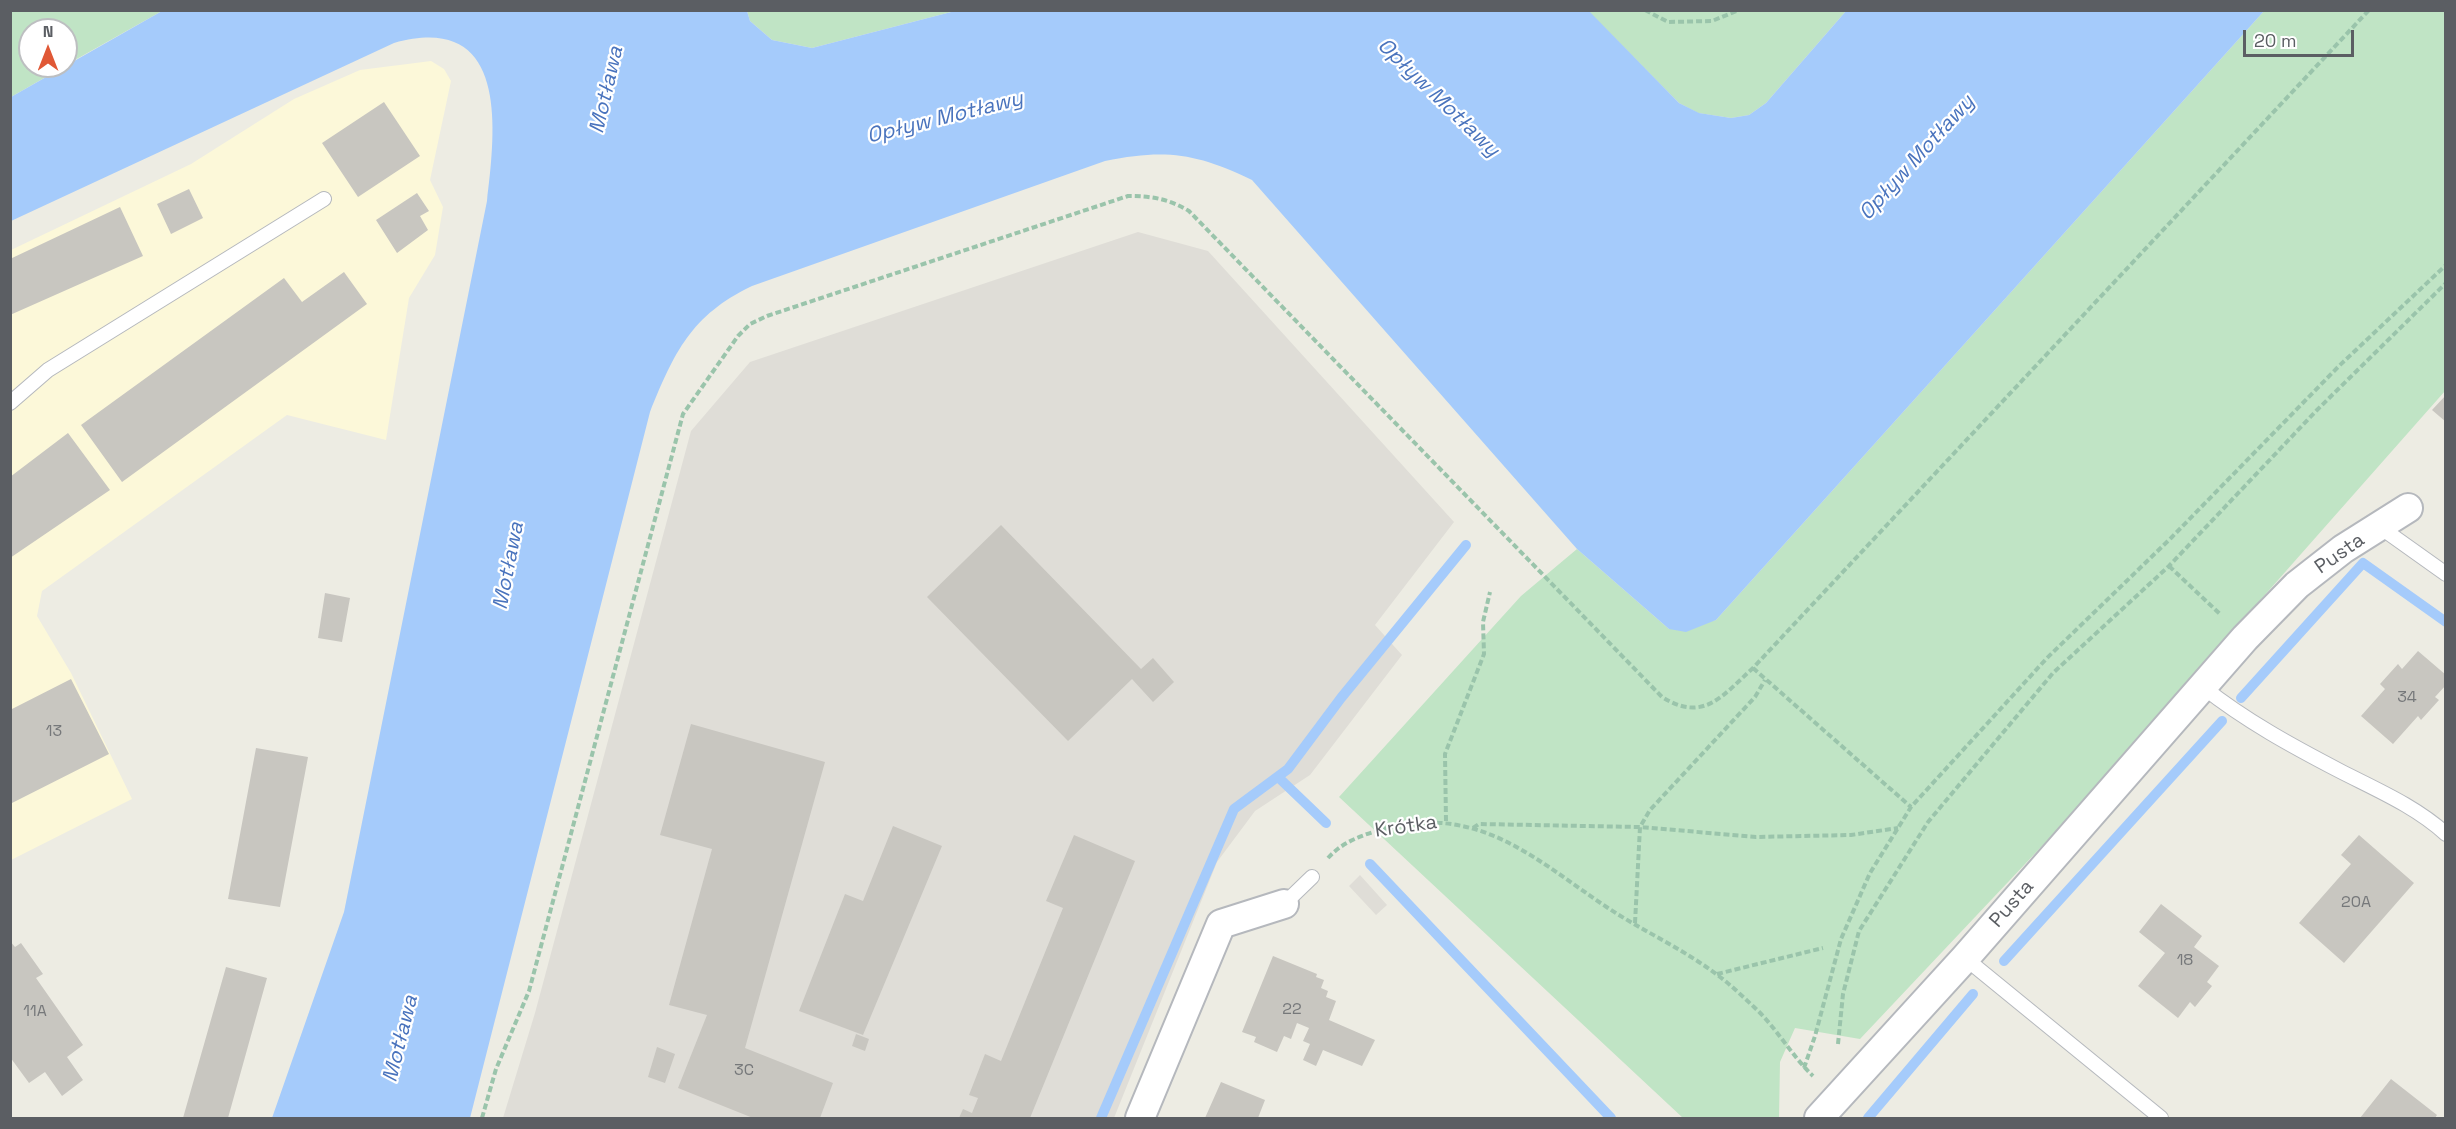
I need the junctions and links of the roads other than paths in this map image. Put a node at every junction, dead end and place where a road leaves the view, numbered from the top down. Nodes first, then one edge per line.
1 (324, 199) dead end
2 (10, 403) edge
3 (2408, 508) dead end
4 (2380, 527) junction
5 (2445, 574) edge
6 (2203, 687) junction
7 (2445, 834) edge
8 (1312, 877) road end
9 (1284, 904) joint
10 (1965, 958) junction
11 (1822, 1114) edge
12 (1140, 1119) edge
13 (2161, 1119) edge

1 - 2 lane
3 - 4 street, Pusta
4 - 5 lane, Pusta
4 - 6 street, Pusta
6 - 7 lane
6 - 10 street, Pusta
8 - 9 lane
9 - 12 street
10 - 11 street, Pusta
10 - 13 lane

